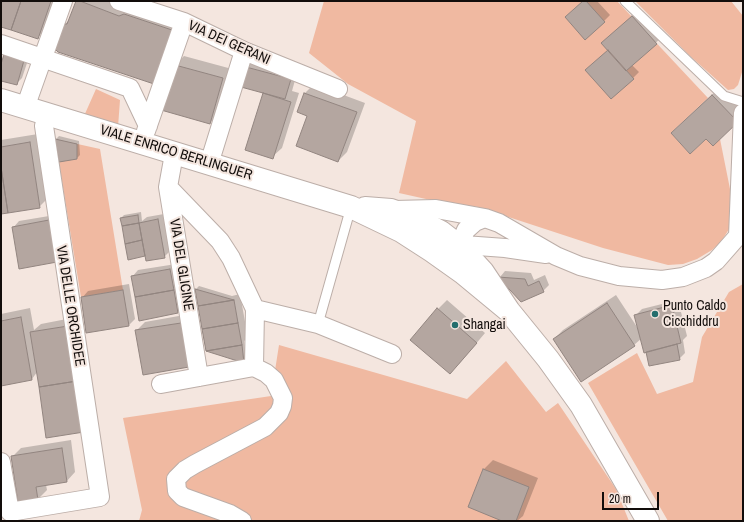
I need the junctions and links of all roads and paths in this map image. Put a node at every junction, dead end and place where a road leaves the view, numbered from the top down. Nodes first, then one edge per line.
1 (62, 1) edge
2 (119, 1) edge
3 (626, 1) edge
4 (184, 22) junction
5 (1, 44) edge
6 (244, 51) junction
7 (42, 59) junction
8 (338, 90) dead end
9 (1, 100) edge
10 (743, 102) edge
11 (25, 108) junction
12 (743, 113) edge
13 (47, 114) junction
14 (145, 135) junction
15 (174, 154) junction
16 (209, 164) junction
17 (168, 187) junction
18 (351, 207) junction
19 (391, 210) junction
20 (485, 218) junction
21 (401, 231) junction
22 (740, 236) edge
23 (458, 246) junction
24 (556, 256) junction
25 (463, 273) junction
26 (255, 309) junction
27 (510, 311) junction
28 (318, 324) junction
29 (392, 354) dead end
30 (254, 367) junction
31 (199, 377) junction
32 (162, 384) dead end
33 (1, 462) edge
34 (242, 521) edge
35 (648, 521) edge

1 - 7 street
2 - 4 street, VIA DEI GERANI
3 - 10 lane
4 - 6 street, VIA DEI GERANI
4 - 14 street
5 - 7 street
6 - 8 street, VIA DEI GERANI
6 - 16 street
7 - 11 street
7 - 14 street
9 - 11 main road, VIALE ENRICO BERLINGUER
11 - 13 main road, VIALE ENRICO BERLINGUER
12 - 22 street
13 - 14 main road, VIALE ENRICO BERLINGUER
13 - 33 street, VIA DELLE ORCHIDEE
14 - 15 main road, VIALE ENRICO BERLINGUER
15 - 16 main road, VIALE ENRICO BERLINGUER
15 - 17 street, VIA DEL GLICINE
16 - 18 main road, VIALE ENRICO BERLINGUER
17 - 26 street
17 - 31 street, VIA DEL GLICINE
18 - 19 main road
18 - 21 main road
18 - 28 lane
19 - 20 street
19 - 23 main road
20 - 23 street
20 - 24 street
21 - 23 street
21 - 25 main road
22 - 24 street
23 - 24 street
23 - 25 street
23 - 27 main road
25 - 27 main road
26 - 28 street
26 - 30 street
27 - 35 main road
28 - 29 street
30 - 31 street
30 - 34 street
31 - 32 street

